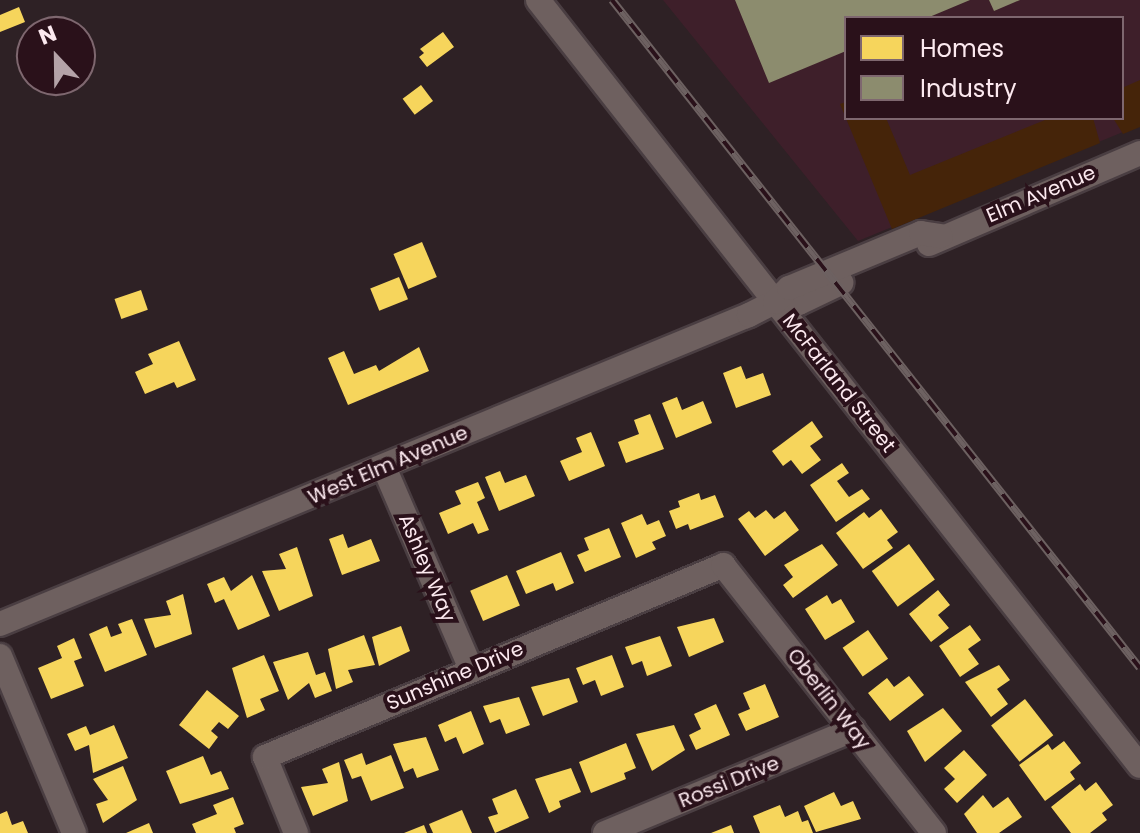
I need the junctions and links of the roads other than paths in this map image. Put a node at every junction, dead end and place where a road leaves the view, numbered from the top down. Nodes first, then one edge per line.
1 (538, 0) edge
2 (1140, 153) edge
3 (831, 279) joint
4 (775, 302) junction
5 (384, 467) junction
6 (723, 565) joint
7 (0, 624) edge
8 (0, 656) edge
9 (471, 669) junction
10 (853, 730) junction
11 (1140, 766) edge
12 (74, 833) edge
13 (296, 833) edge
14 (605, 833) edge
15 (934, 833) edge

1 - 4 street, McFarland Street
2 - 3 street, Elm Avenue
3 - 4 street, West Elm Avenue
4 - 5 street, West Elm Avenue
4 - 11 street, McFarland Street
5 - 7 street, West Elm Avenue
5 - 9 street, Ashley Way
6 - 9 street, Sunshine Drive
6 - 10 street, Oberlin Way
8 - 12 street
9 - 13 street, Sunshine Drive
10 - 14 street, Rossi Drive
10 - 15 street, Oberlin Way

